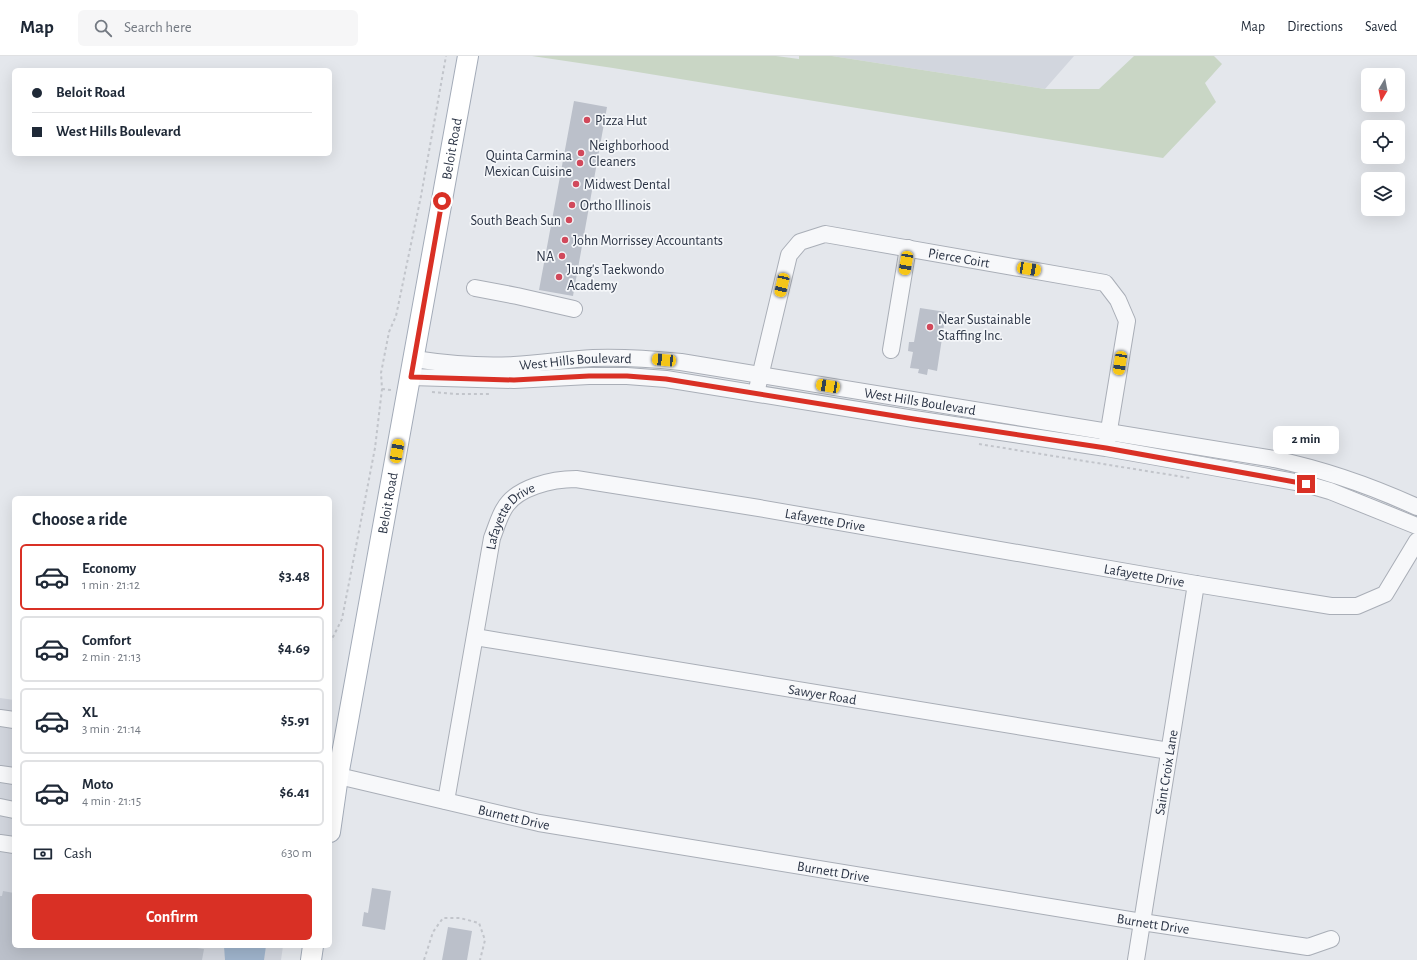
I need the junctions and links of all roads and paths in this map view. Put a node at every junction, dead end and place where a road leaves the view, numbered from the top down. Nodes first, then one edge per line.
1 (446, 56) edge
2 (468, 56) edge
3 (908, 248) junction
4 (475, 288) dead end
5 (574, 309) dead end
6 (891, 350) dead end
7 (411, 375) junction
8 (761, 375) junction
9 (382, 390) junction
10 (432, 392) dead end
11 (757, 393) junction
12 (493, 394) dead end
13 (1108, 432) junction
14 (977, 443) dead end
15 (1106, 448) junction
16 (1194, 479) dead end
17 (1417, 507) edge
18 (1417, 526) edge
19 (1417, 541) edge
20 (1196, 584) junction
21 (475, 638) junction
22 (332, 639) edge
23 (0, 718) edge
24 (12, 720) edge
25 (1169, 752) junction
26 (0, 774) edge
27 (334, 775) edge
28 (12, 776) edge
29 (446, 801) junction
30 (332, 804) edge
31 (0, 807) edge
32 (12, 810) edge
33 (0, 843) edge
34 (12, 845) edge
35 (1142, 922) junction
36 (1331, 939) dead end
37 (313, 948) edge
38 (311, 960) edge
39 (424, 960) edge
40 (480, 960) edge
41 (1136, 960) edge

1 - 9 path
2 - 7 main road, Beloit Road
3 - 6 street
3 - 8 street, Pierce Coirt
3 - 13 street, Pierce Coirt
4 - 5 street
7 - 8 street, West Hills Boulevard
7 - 9 path
7 - 11 street, West Hills Boulevard
7 - 27 main road, Beloit Road
8 - 11 street, Pierce Coirt
8 - 13 street, West Hills Boulevard
9 - 22 path
10 - 12 path
11 - 15 street, West Hills Boulevard
13 - 15 street, Pierce Coirt
13 - 17 street, West Hills Boulevard
14 - 16 path
15 - 18 street, West Hills Boulevard
19 - 20 street, Lafayette Drive
20 - 21 street, Lafayette Drive
20 - 25 street, Saint Croix Lane
21 - 25 street, Sawyer Road
21 - 29 street, Lafayette Drive
23 - 24 street
25 - 35 street, Saint Croix Lane
26 - 28 street
27 - 29 street, Burnett Drive
27 - 30 main road, Beloit Road
29 - 35 street, Burnett Drive
31 - 32 street
33 - 34 street
35 - 36 street, Burnett Drive
35 - 41 street, Saint Croix Lane
37 - 38 main road
39 - 40 path

